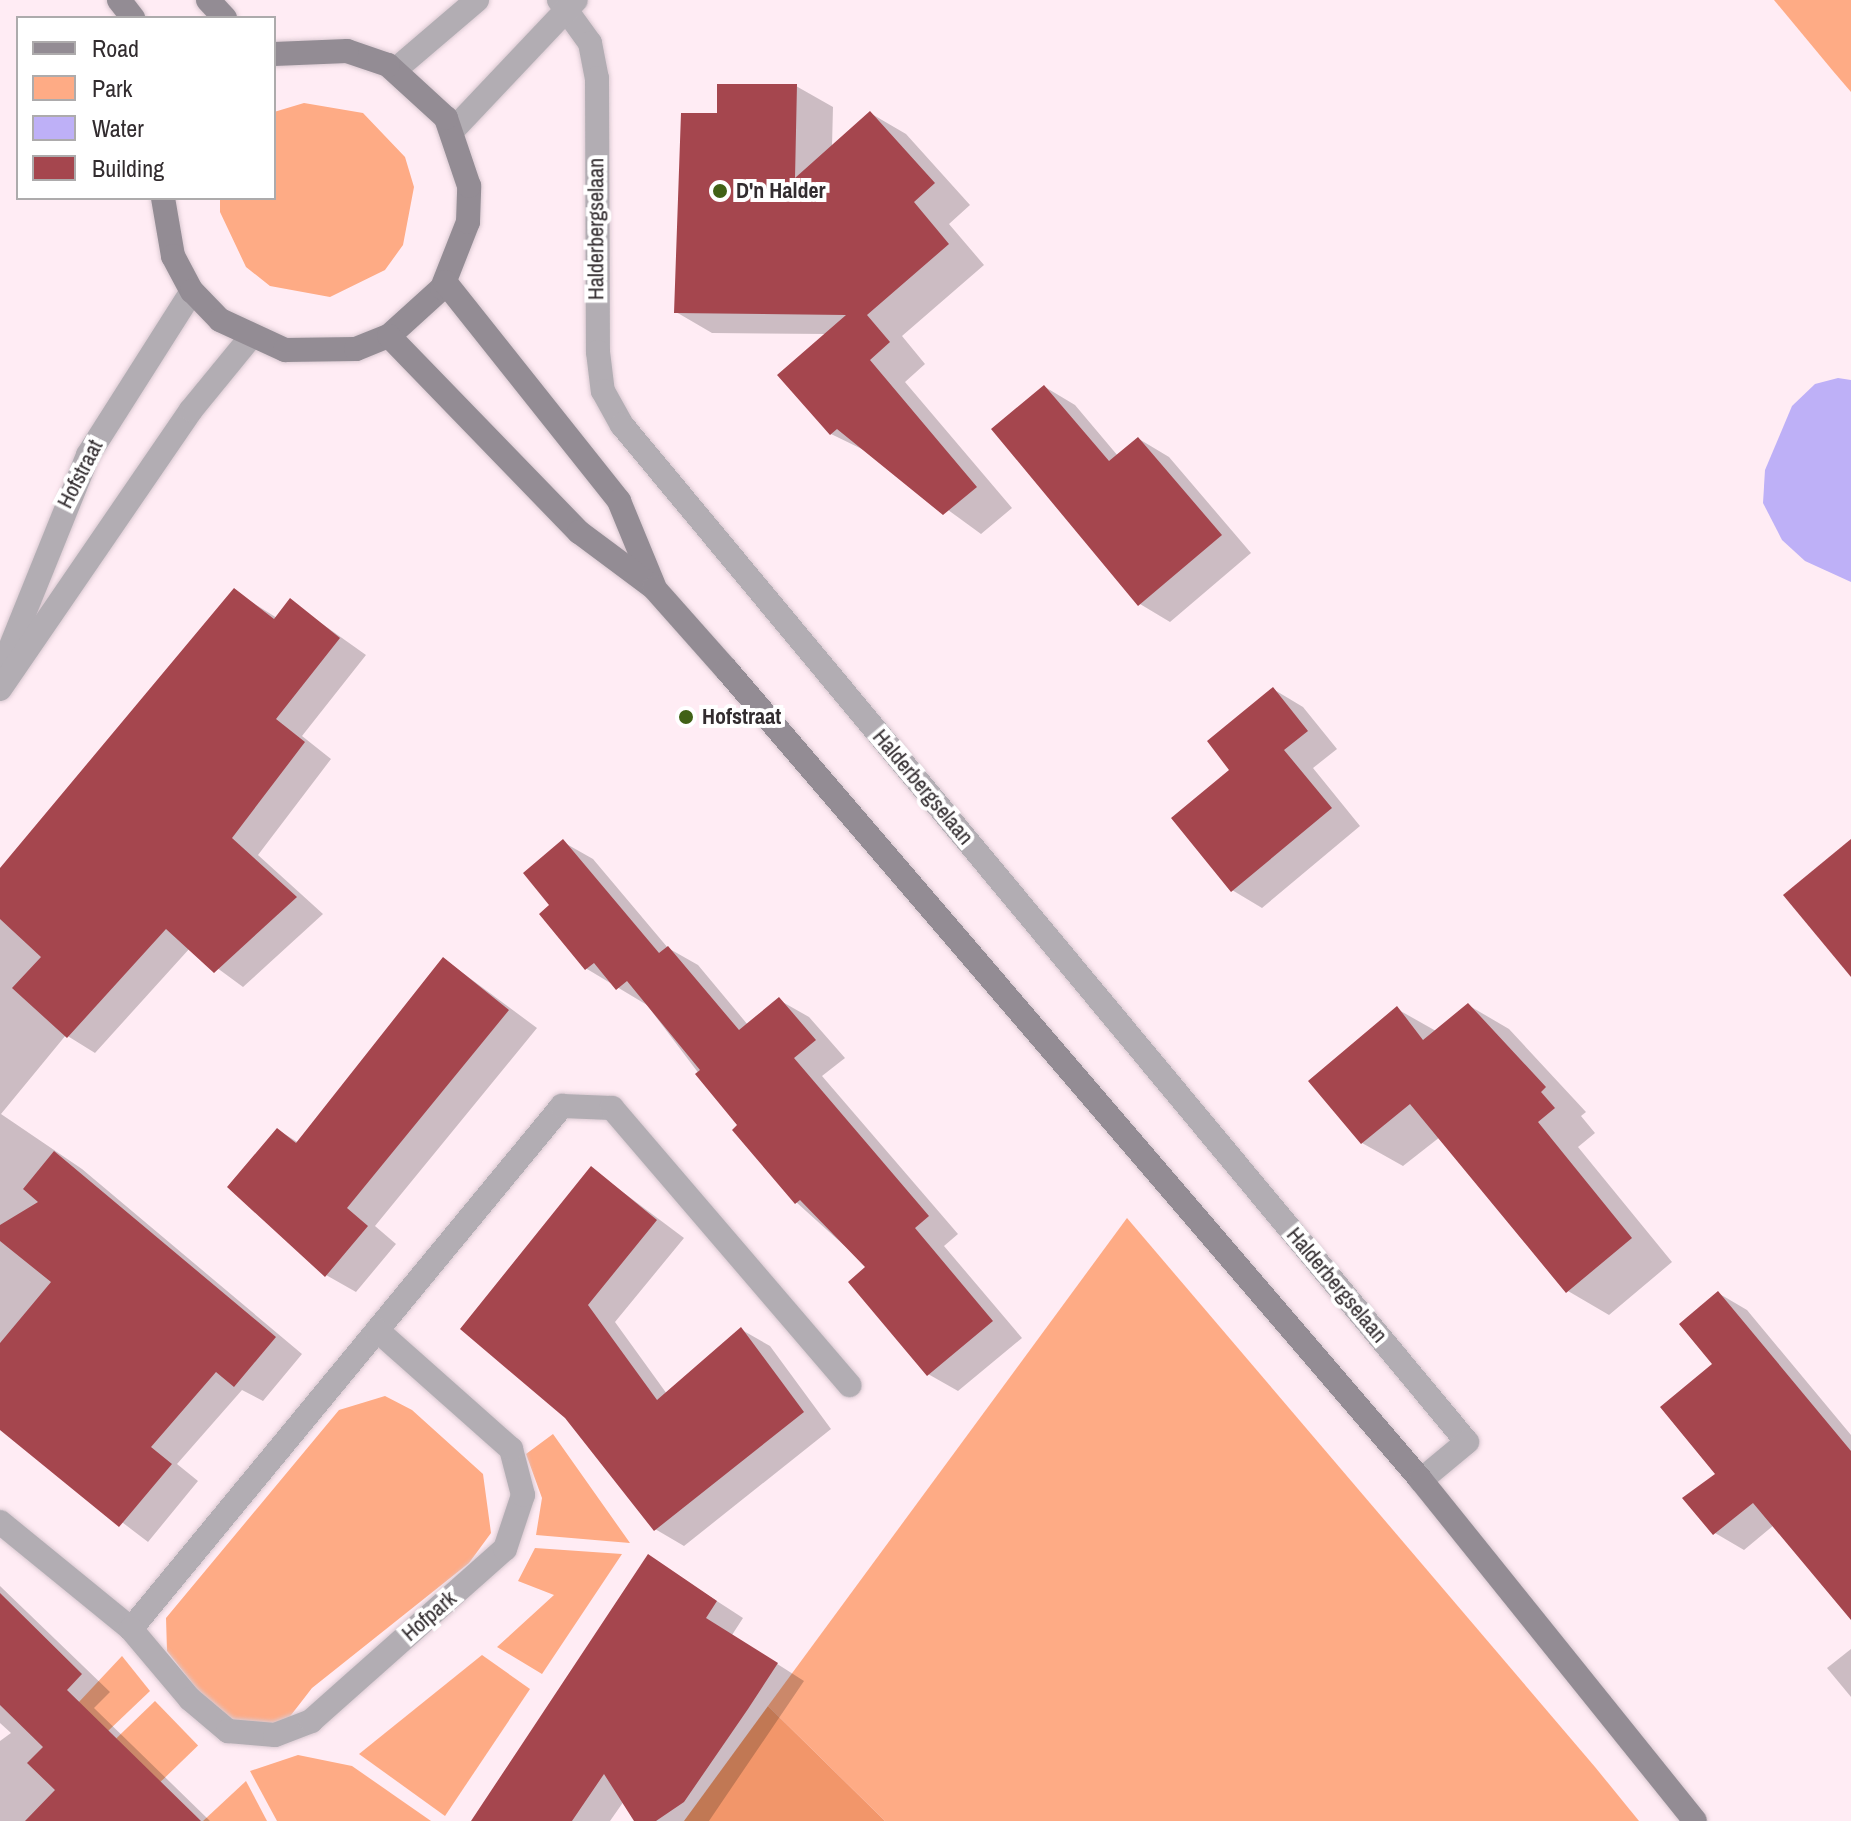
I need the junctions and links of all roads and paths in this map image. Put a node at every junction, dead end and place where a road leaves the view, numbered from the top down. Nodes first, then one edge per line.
1 (119, 0) edge
2 (208, 0) edge
3 (477, 0) edge
4 (567, 4) edge
5 (131, 16) edge
6 (223, 16) edge
7 (276, 54) edge
8 (395, 70) junction
9 (452, 131) junction
10 (163, 200) edge
11 (445, 282) junction
12 (192, 291) junction
13 (389, 336) junction
14 (250, 338) junction
15 (654, 588) junction
16 (0, 673) edge
17 (0, 689) edge
18 (377, 1330) junction
19 (849, 1385) dead end
20 (1421, 1480) junction
21 (0, 1522) edge
22 (131, 1629) junction
23 (1695, 1821) edge

1 - 5 main road
2 - 6 main road
3 - 8 street
4 - 9 street
4 - 20 street, Halderbergselaan
7 - 8 main road
8 - 9 main road
9 - 11 main road
10 - 12 main road
11 - 13 main road
11 - 15 main road
12 - 14 main road
12 - 16 street, Hofstraat
13 - 14 main road
13 - 15 main road
14 - 17 street
15 - 20 main road
18 - 19 street
18 - 22 street
18 - 22 street, Hofpark
20 - 23 main road
21 - 22 street, Hofpark

